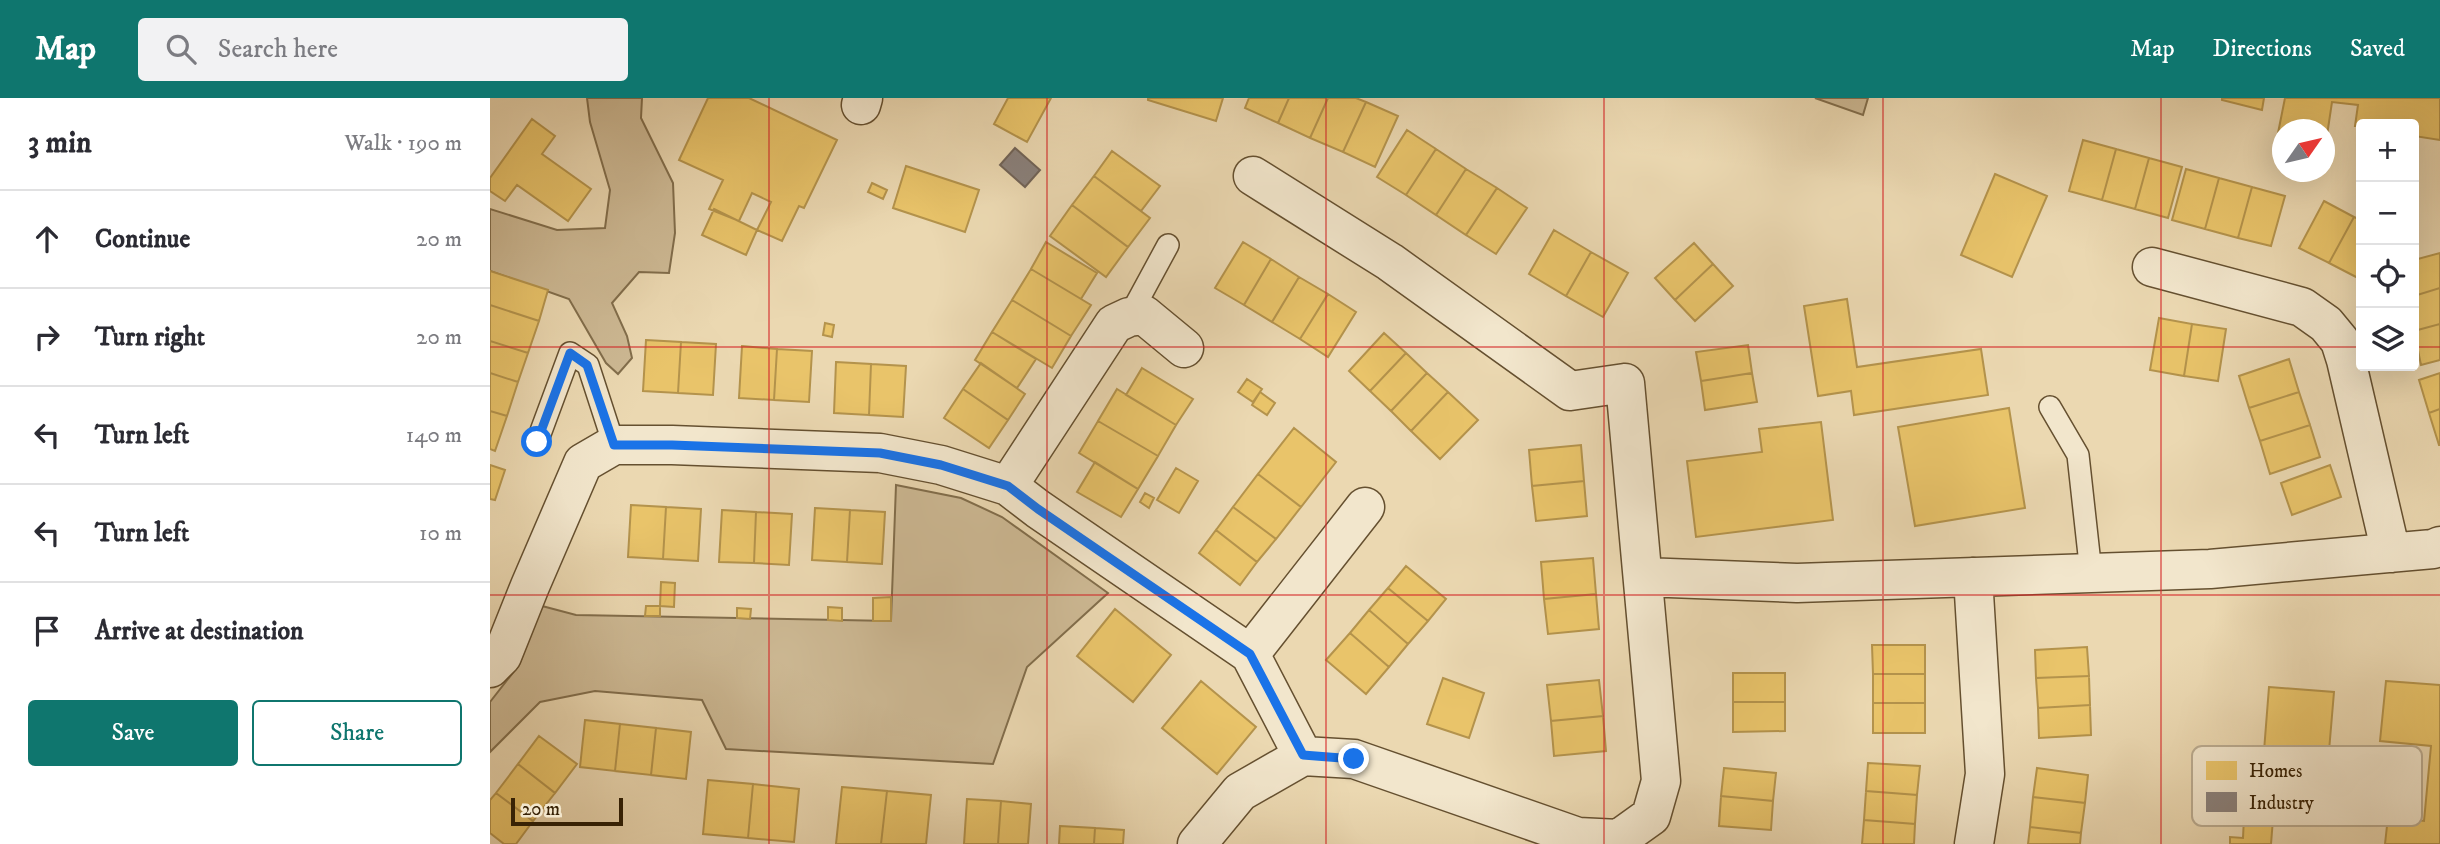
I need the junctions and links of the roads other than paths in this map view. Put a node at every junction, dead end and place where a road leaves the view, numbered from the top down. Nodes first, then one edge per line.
1 (1254, 176) dead end
2 (1168, 245) dead end
3 (2152, 267) dead end
4 (1129, 317) junction
5 (1184, 348) dead end
6 (2050, 407) dead end
7 (537, 442) dead end
8 (614, 445) junction
9 (1008, 486) junction
10 (1365, 507) dead end
11 (2440, 546) edge
12 (2391, 553) junction
13 (2091, 573) junction
14 (1643, 577) junction
15 (1973, 577) junction
16 (1250, 654) junction
17 (490, 668) edge
18 (1303, 755) junction
19 (1197, 844) edge
20 (1974, 844) edge

1 - 14 street
2 - 4 lane
3 - 12 street
4 - 5 street
4 - 9 street
6 - 13 lane
7 - 8 lane
8 - 9 street
8 - 17 street
9 - 16 street
10 - 16 street
11 - 12 street
12 - 13 street
13 - 15 street
14 - 15 street
14 - 18 street
15 - 20 street
16 - 18 street
18 - 19 street

